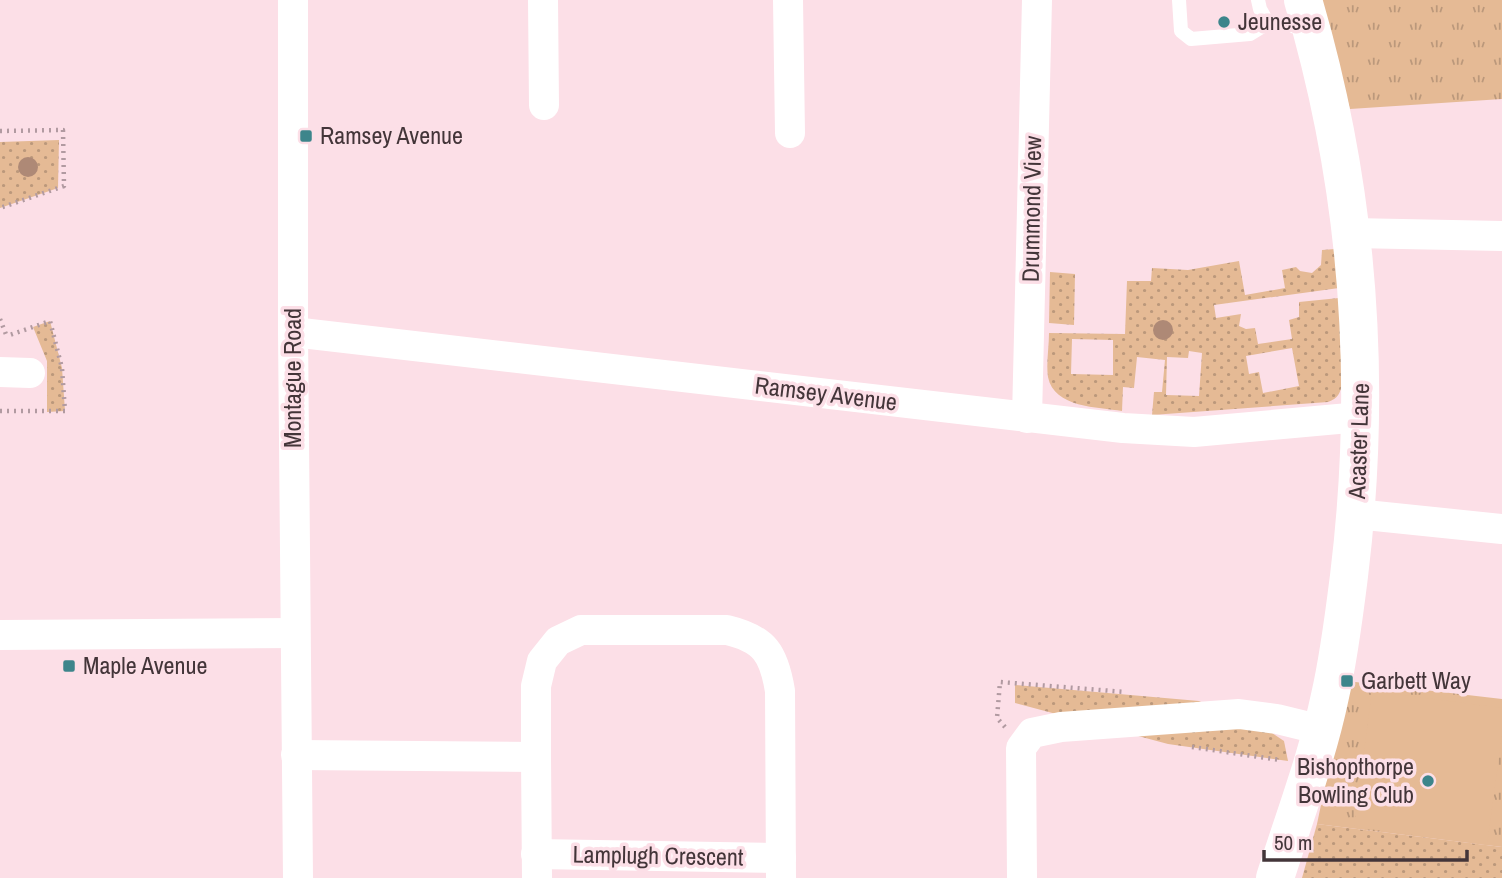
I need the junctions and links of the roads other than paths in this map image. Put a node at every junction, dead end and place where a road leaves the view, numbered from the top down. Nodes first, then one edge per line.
1 (293, 0) edge
2 (543, 0) edge
3 (788, 0) edge
4 (1037, 0) edge
5 (1179, 0) edge
6 (1258, 0) edge
7 (1307, 14) edge
8 (1268, 23) junction
9 (544, 105) dead end
10 (790, 133) dead end
11 (1352, 233) junction
12 (1502, 236) edge
13 (293, 332) junction
14 (0, 372) edge
15 (30, 373) dead end
16 (1360, 416) junction
17 (1027, 418) junction
18 (1356, 514) junction
19 (1502, 529) edge
20 (295, 633) junction
21 (0, 635) edge
22 (1322, 730) junction
23 (296, 755) junction
24 (536, 757) junction
25 (536, 866) edge
26 (780, 868) edge
27 (298, 878) edge
28 (1022, 878) edge
29 (1275, 878) edge

1 - 13 street, Montague Road
2 - 9 street
3 - 10 street
4 - 17 street, Drummond View
5 - 8 lane
6 - 8 lane
7 - 8 lane
7 - 11 street, Acaster Lane
11 - 12 street
11 - 16 street, Acaster Lane
13 - 17 street, Ramsey Avenue
13 - 20 street, Montague Road
14 - 15 street
16 - 17 street, Ramsey Avenue
16 - 18 street, Acaster Lane
18 - 19 street
18 - 22 street, Acaster Lane
20 - 21 street
20 - 23 street, Montague Road
22 - 28 street
22 - 29 street, Acaster Lane
23 - 24 street
23 - 27 street, Montague Road
24 - 25 street, Lamplugh Crescent
24 - 26 street, Lamplugh Crescent
25 - 26 street, Lamplugh Crescent

